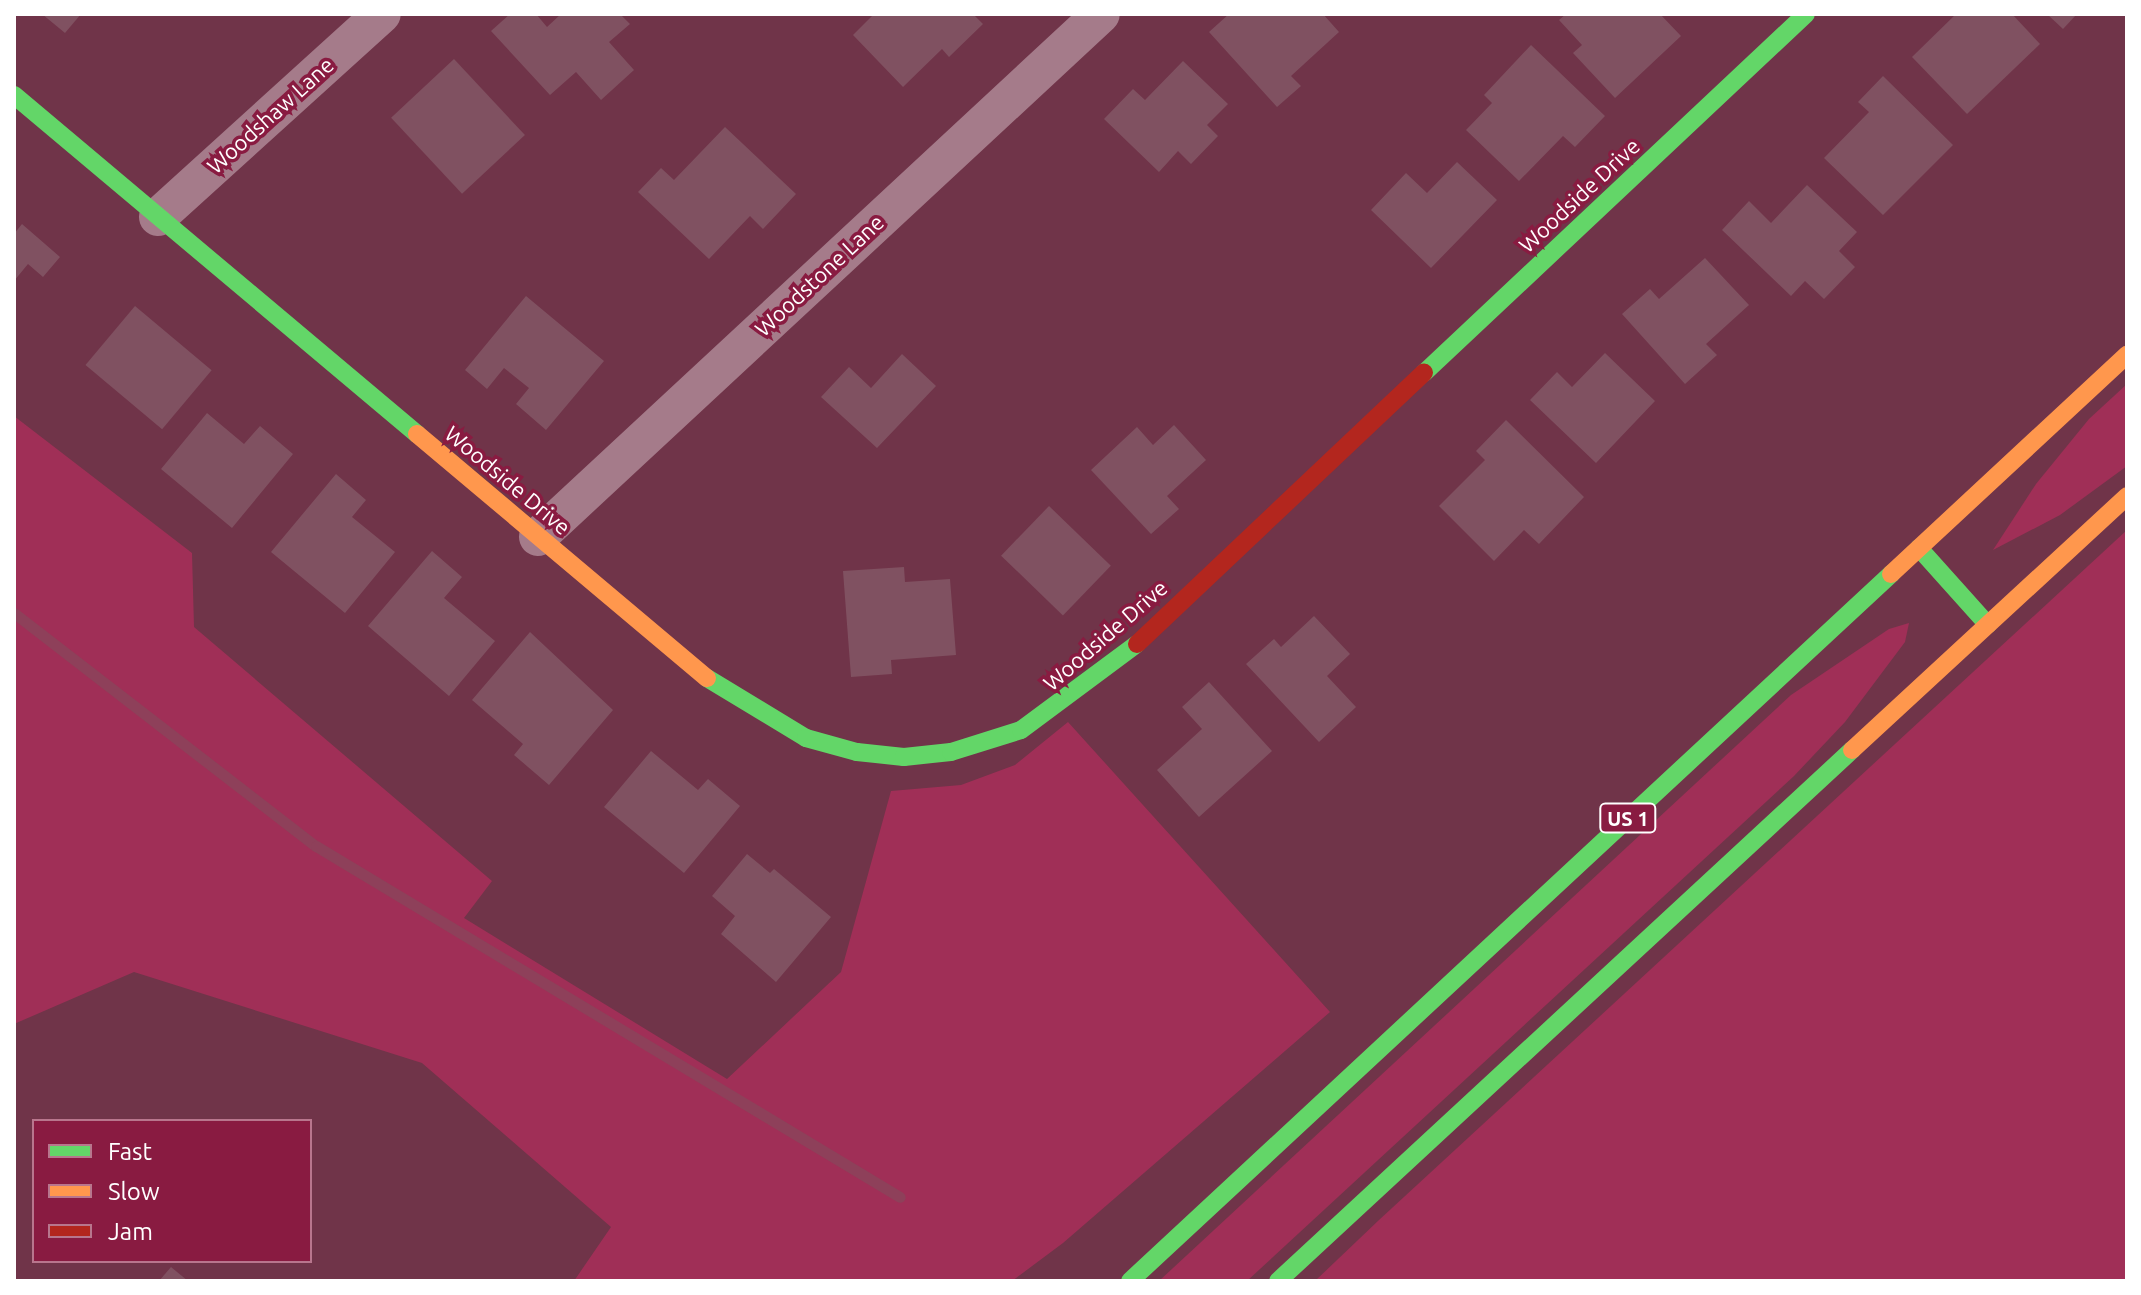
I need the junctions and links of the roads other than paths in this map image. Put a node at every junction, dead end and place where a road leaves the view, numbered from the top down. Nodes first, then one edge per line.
1 (382, 14) edge
2 (1101, 14) edge
3 (1806, 14) edge
4 (14, 95) edge
5 (158, 217) junction
6 (2127, 355) edge
7 (2127, 496) edge
8 (538, 537) junction
9 (1919, 548) junction
10 (1988, 625) junction
11 (1130, 1281) edge
12 (1278, 1281) edge

1 - 5 street, Woodshaw Lane
2 - 8 street, Woodstone Lane
3 - 8 main road, Woodside Drive
4 - 5 main road, Woodside Drive
5 - 8 main road, Woodside Drive
6 - 9 main road, US 1
7 - 10 main road
9 - 10 main road
9 - 11 main road, US 1
10 - 12 main road

